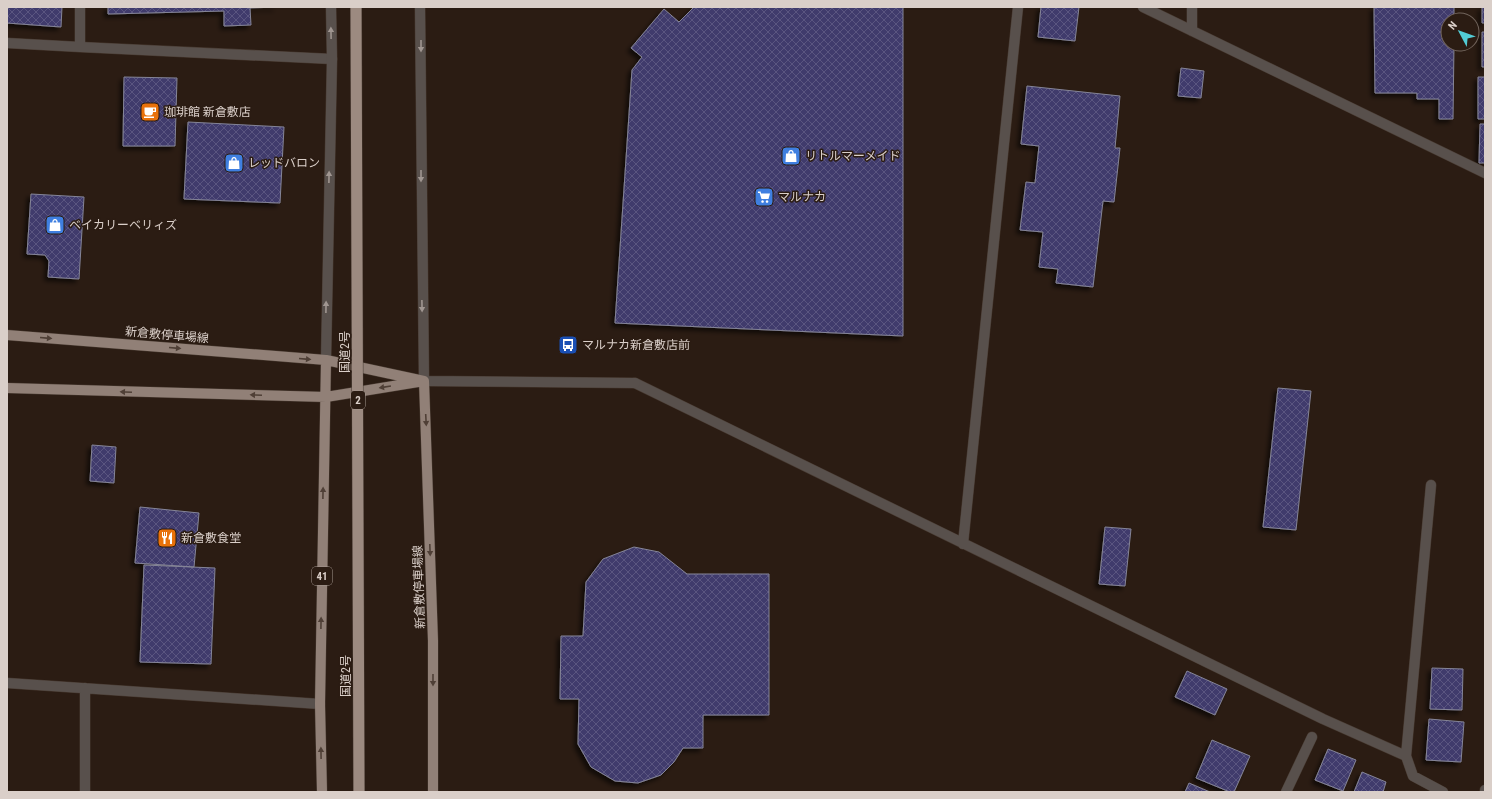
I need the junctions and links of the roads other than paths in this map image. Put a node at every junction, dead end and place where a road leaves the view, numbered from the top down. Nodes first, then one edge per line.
1 (80, 7) edge
2 (330, 7) edge
3 (356, 7) edge
4 (420, 7) edge
5 (1018, 7) edge
6 (1143, 7) edge
7 (1192, 7) edge
8 (1192, 31) junction
9 (7, 42) edge
10 (80, 47) junction
11 (332, 59) junction
12 (1485, 173) edge
13 (7, 335) edge
14 (326, 360) junction
15 (424, 381) junction
16 (7, 388) edge
17 (326, 397) junction
18 (1431, 485) dead end
19 (963, 544) junction
20 (7, 683) edge
21 (85, 688) junction
22 (320, 704) junction
23 (1312, 737) dead end
24 (1406, 756) junction
25 (85, 792) edge
26 (322, 792) edge
27 (359, 792) edge
28 (433, 792) edge
29 (1286, 792) edge
30 (1443, 792) edge

1 - 10 street
11 -> 2 street
3 - 27 highway, 国道2号 / 2, bridge
4 -> 15 street
5 - 19 street
6 - 8 street
7 - 8 street
8 - 12 street
9 - 10 street
10 - 11 street
14 -> 11 street
13 -> 14 main road, 新倉敷停車場線
14 - 15 main road, 新倉敷停車場線
14 - 17 main road, 41
15 -> 17 main road
15 - 19 street
15 -> 28 main road, 新倉敷停車場線
17 -> 16 main road
22 -> 17 main road, 41
18 - 24 street
19 - 24 street
20 - 21 street
21 - 22 street
21 - 25 street
26 -> 22 main road, 41
23 - 29 street
24 - 30 street

